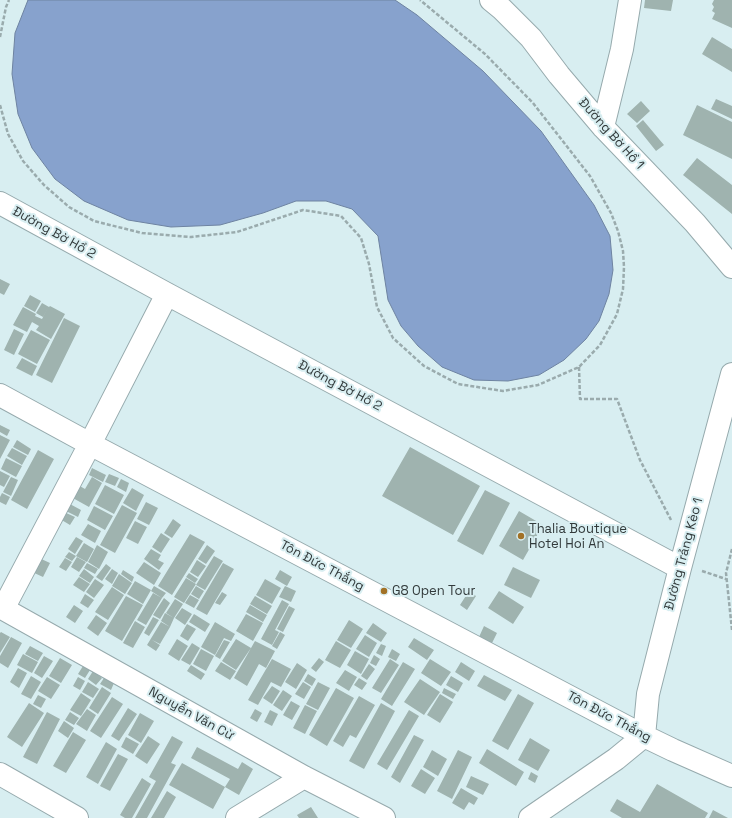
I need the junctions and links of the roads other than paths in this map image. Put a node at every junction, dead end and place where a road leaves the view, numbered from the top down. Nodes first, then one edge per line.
1 (491, 0) edge
2 (630, 0) edge
3 (603, 127) junction
4 (0, 203) edge
5 (732, 267) edge
6 (167, 294) junction
7 (732, 374) edge
8 (0, 395) edge
9 (90, 444) junction
10 (680, 568) junction
11 (1, 608) edge
12 (644, 736) junction
13 (0, 774) edge
14 (732, 776) edge
15 (304, 777) junction
16 (77, 818) edge
17 (237, 818) edge
18 (384, 818) edge
19 (530, 818) edge

1 - 3 street, Đường Bờ Hồ 1
2 - 3 street
3 - 5 street, Đường Bờ Hồ 1
4 - 6 street, Đường Bờ Hồ 2
6 - 9 street
6 - 10 street, Đường Bờ Hồ 2
7 - 10 street, Đường Trảng Kèo 1
8 - 9 street, Tôn Đức Thắng
9 - 11 street
9 - 12 street, Tôn Đức Thắng
10 - 12 street, Đường Trảng Kèo 1
11 - 15 street, Nguyễn Văn Cừ
12 - 14 street, Tôn Đức Thắng
12 - 19 street
13 - 16 street
15 - 17 street
15 - 18 street, Nguyễn Văn Cừ

